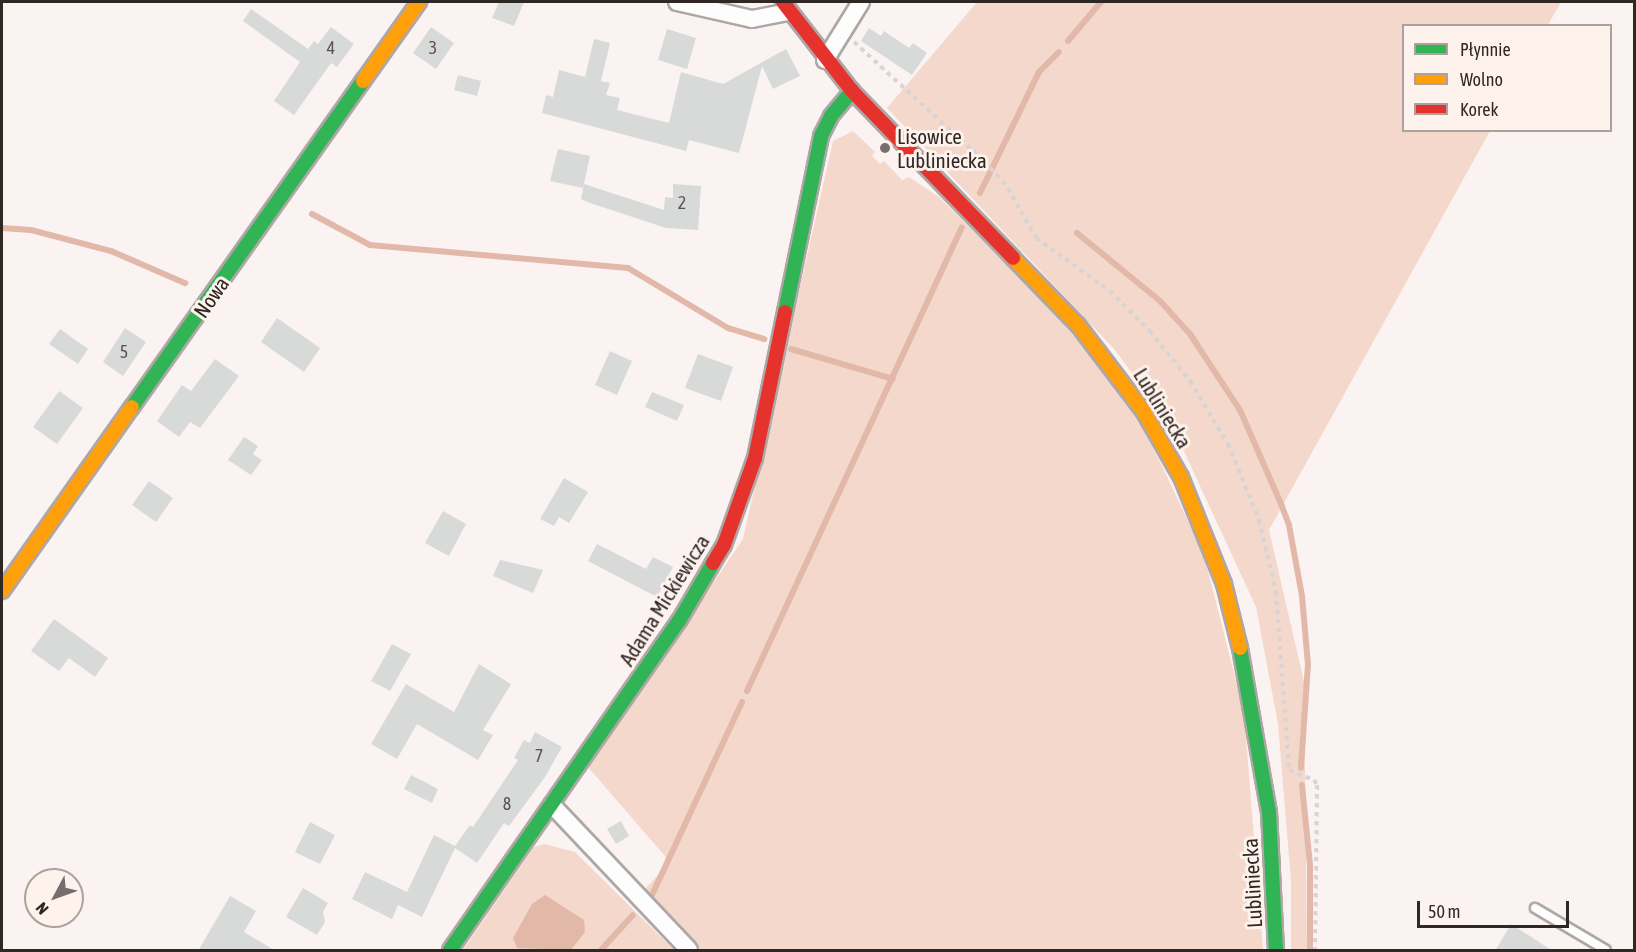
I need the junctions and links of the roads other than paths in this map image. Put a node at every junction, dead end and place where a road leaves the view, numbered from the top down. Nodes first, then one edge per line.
1 (419, 2) edge
2 (676, 2) edge
3 (861, 2) edge
4 (786, 7) edge
5 (825, 60) junction
6 (852, 91) junction
7 (2, 591) edge
8 (552, 805) junction
9 (1535, 908) dead end
10 (450, 951) edge
11 (689, 951) edge
12 (1276, 951) edge
13 (1606, 951) edge

1 - 7 street, Nowa
2 - 4 street
3 - 5 street
4 - 5 street, Lubliniecka
5 - 6 street, Lubliniecka
6 - 8 street, Adama Mickiewicza
6 - 12 street, Lubliniecka
8 - 10 street, Adama Mickiewicza
8 - 11 street
9 - 13 lane

